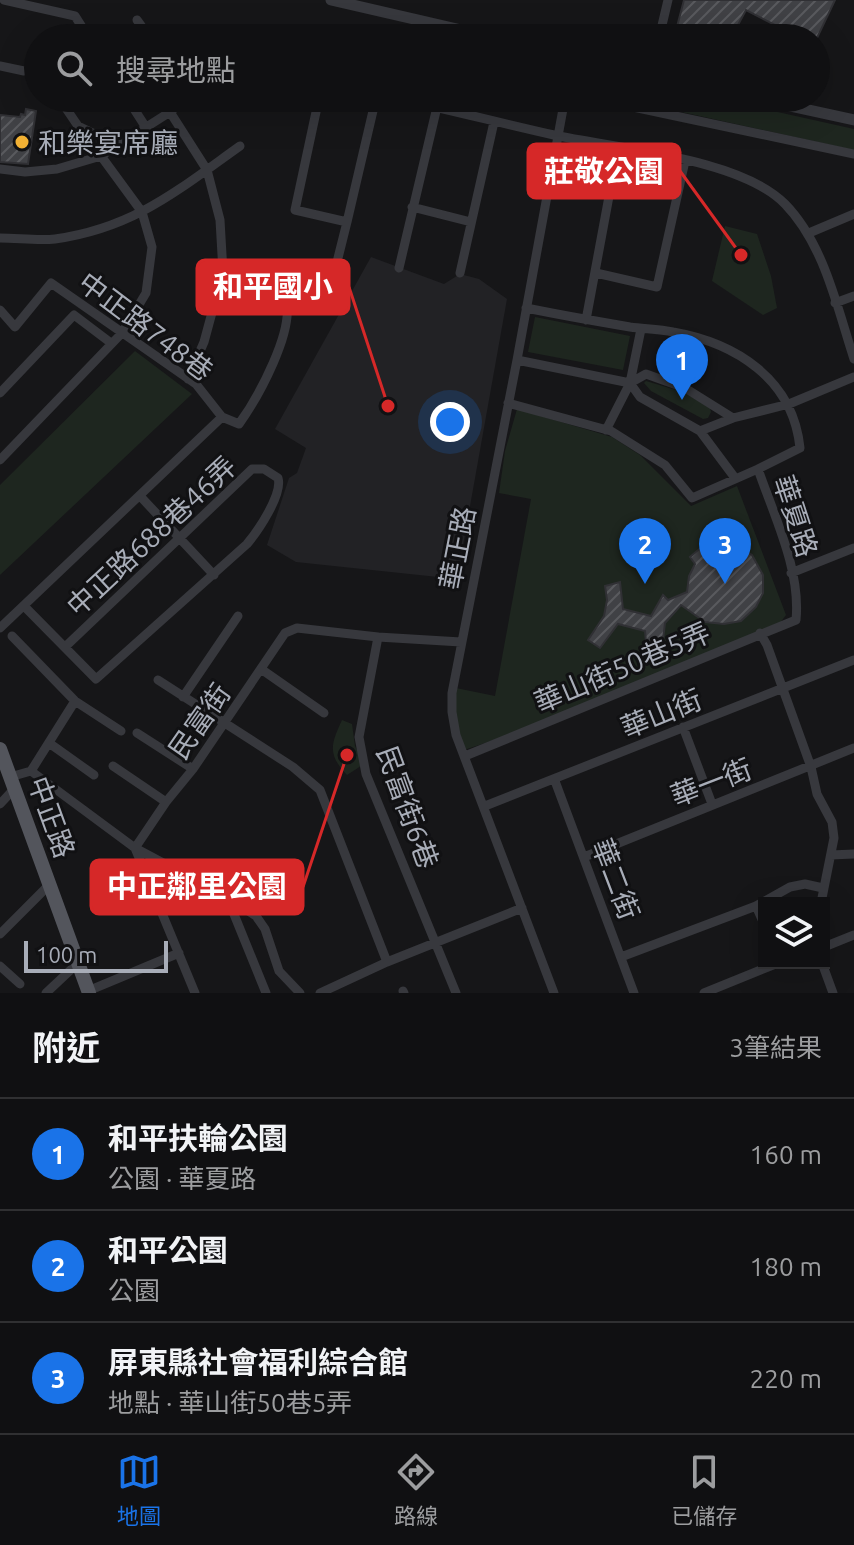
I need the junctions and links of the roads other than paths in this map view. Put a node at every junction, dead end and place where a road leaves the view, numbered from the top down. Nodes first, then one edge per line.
1 (4, 0) edge
2 (331, 0) edge
3 (668, 0) edge
4 (137, 20) dead end
5 (80, 24) edge
6 (140, 24) edge
7 (435, 24) edge
8 (662, 24) edge
9 (0, 66) edge
10 (24, 71) dead end
11 (68, 112) edge
12 (136, 112) edge
13 (170, 112) joint
14 (316, 112) edge
15 (373, 112) edge
16 (436, 112) edge
17 (456, 112) edge
18 (562, 112) edge
19 (657, 112) edge
20 (818, 112) edge
21 (854, 120) edge
22 (494, 122) junction
23 (145, 126) junction
24 (557, 136) junction
25 (120, 146) junction
26 (240, 146) dead end
27 (618, 148) junction
28 (854, 154) edge
29 (101, 156) junction
30 (685, 161) junction
31 (0, 169) edge
32 (207, 170) junction
33 (412, 207) junction
34 (142, 212) junction
35 (854, 214) edge
36 (347, 222) junction
37 (471, 222) junction
38 (809, 233) junction
39 (0, 238) edge
40 (399, 268) dead end
41 (223, 272) junction
42 (460, 273) dead end
43 (596, 273) junction
44 (334, 274) dead end
45 (854, 296) edge
46 (835, 303) junction
47 (526, 308) junction
48 (0, 310) edge
49 (586, 320) junction
50 (641, 329) junction
51 (122, 333) junction
52 (111, 343) junction
53 (854, 359) edge
54 (517, 360) junction
55 (854, 377) edge
56 (188, 379) junction
57 (630, 383) junction
58 (0, 393) edge
59 (508, 403) junction
60 (789, 404) junction
61 (222, 417) junction
62 (733, 418) junction
63 (606, 430) junction
64 (700, 431) junction
65 (0, 460) edge
66 (758, 469) junction
67 (735, 478) junction
68 (140, 496) junction
69 (180, 539) junction
70 (854, 548) edge
71 (791, 573) junction
72 (214, 575) junction
73 (24, 606) junction
74 (238, 616) dead end
75 (796, 620) joint
76 (0, 628) edge
77 (760, 633) junction
78 (12, 636) dead end
79 (378, 637) junction
80 (461, 642) junction
81 (65, 647) junction
82 (854, 660) edge
83 (261, 669) junction
84 (158, 680) dead end
85 (783, 688) junction
86 (183, 697) junction
87 (75, 701) junction
88 (324, 713) dead end
89 (224, 724) junction
90 (683, 727) junction
91 (121, 731) dead end
92 (137, 733) dead end
93 (49, 743) junction
94 (854, 748) edge
95 (0, 749) edge
96 (465, 756) junction
97 (113, 766) dead end
98 (811, 767) junction
99 (193, 769) junction
100 (31, 771) junction
101 (94, 775) dead end
102 (555, 781) junction
103 (12, 783) junction
104 (166, 802) junction
105 (0, 804) edge
106 (712, 804) junction
107 (485, 806) junction
108 (135, 848) junction
109 (854, 854) edge
110 (831, 855) junction
111 (584, 857) junction
112 (49, 885) junction
113 (823, 888) junction
114 (227, 897) junction
115 (822, 897) edge
116 (756, 906) junction
117 (522, 908) junction
118 (758, 910) edge
119 (0, 934) edge
120 (854, 935) edge
121 (437, 942) junction
122 (830, 945) edge
123 (179, 953) junction
124 (621, 957) junction
125 (387, 962) junction
126 (78, 963) junction
127 (1, 969) edge
128 (763, 969) edge
129 (824, 969) edge
130 (20, 984) dead end
131 (88, 992) edge
132 (46, 993) edge
133 (195, 993) edge
134 (266, 993) edge
135 (300, 993) edge
136 (320, 993) edge
137 (456, 993) edge
138 (554, 993) edge
139 (634, 993) edge
140 (704, 993) edge
141 (833, 993) edge

1 - 5 street
2 - 7 street
3 - 8 street
4 - 6 street
9 - 10 street
11 - 25 street
12 - 23 street
13 - 23 street
13 - 32 street
14 - 36 street
15 - 36 street
16 - 33 street
17 - 22 street
18 - 24 street, 華正路
19 - 28 street
20 - 21 street
22 - 24 street
22 - 37 street
23 - 25 street
24 - 27 street
24 - 47 street, 華正路
25 - 29 street
26 - 32 street
27 - 30 street
27 - 43 street
29 - 31 street
29 - 34 street
30 - 38 street
30 - 43 street
32 - 34 street
32 - 41 street
33 - 37 street
33 - 40 street
34 - 39 street
34 - 51 street
35 - 38 street
36 - 44 street
37 - 42 street
38 - 46 street
41 - 56 street
41 - 61 street, 中正路748巷
43 - 49 street
45 - 46 street
46 - 53 street
47 - 49 street
47 - 54 street, 華正路
48 - 51 street, 中正路748巷
49 - 50 street
50 - 57 street
50 - 60 street
51 - 52 street
51 - 56 street, 中正路748巷
52 - 58 street
52 - 65 street
54 - 57 street, 華夏路
54 - 59 street, 華正路
55 - 60 street
56 - 61 street, 中正路748巷
57 - 62 street
57 - 63 street
57 - 64 street, 華夏路
59 - 63 street
59 - 80 street, 華正路
60 - 62 street
60 - 66 street
61 - 68 street
62 - 64 street
63 - 67 street
64 - 67 street, 華夏路
66 - 67 street, 華夏路
66 - 71 street, 華夏路
68 - 69 street
68 - 73 street
69 - 72 street
69 - 72 street, 中正路688巷46弄
69 - 81 street, 中正路688巷46弄
70 - 71 street
71 - 75 street, 華夏路
72 - 81 street, 中正路688巷46弄
73 - 76 street
73 - 81 street
74 - 86 street
75 - 77 street, 華山街50巷5弄
77 - 85 street
77 - 96 street, 華山街50巷5弄
78 - 87 street
79 - 80 street, 民富街
79 - 83 street, 民富街
79 - 121 street, 民富街6巷
80 - 96 street, 華正路
82 - 85 street, 華山街
83 - 88 street
83 - 89 street, 民富街
84 - 86 street
85 - 90 street, 華山街
85 - 98 street
86 - 89 street
87 - 91 street
87 - 93 street
89 - 99 street, 民富街
89 - 125 street
90 - 102 street, 華山街
90 - 106 street
92 - 99 street
93 - 100 street
93 - 101 street
94 - 98 street, 華一街
95 - 103 main road, 中正路
96 - 107 street, 華正路
97 - 104 street
98 - 106 street, 華一街
98 - 110 street
99 - 104 street, 民富街
100 - 103 street
100 - 108 street
102 - 107 street, 華山街
102 - 111 street, 華二街
103 - 105 street
103 - 112 main road, 中正路
104 - 108 street, 民富街
106 - 111 street, 華一街
107 - 117 street, 華正路
108 - 114 street
108 - 123 street
109 - 110 street
110 - 113 street
111 - 124 street, 華二街
112 - 119 street
112 - 126 main road, 中正路
113 - 115 street
113 - 116 street
114 - 134 street
114 - 135 street
116 - 118 street
116 - 124 street
117 - 121 street
117 - 138 street, 華正路
120 - 122 street
121 - 125 street
121 - 137 street, 民富街6巷
123 - 131 street
123 - 133 street
124 - 139 street, 華二街
125 - 136 street
126 - 131 main road, 中正路
126 - 132 street
127 - 130 street
128 - 140 street
129 - 141 street

